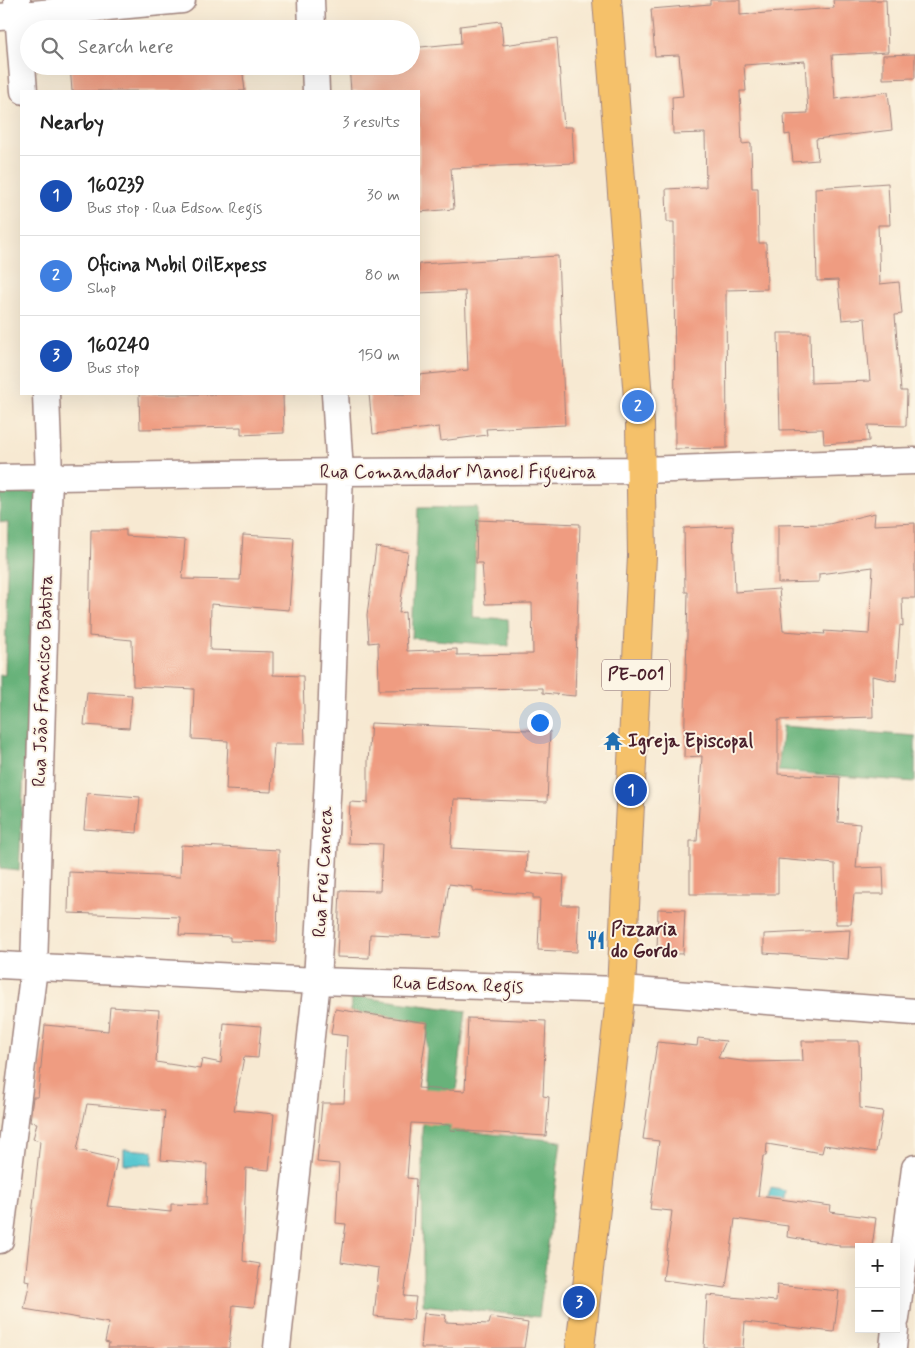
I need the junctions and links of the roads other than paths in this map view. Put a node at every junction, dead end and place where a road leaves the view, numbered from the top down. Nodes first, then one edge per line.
1 (182, 0) edge
2 (310, 0) edge
3 (607, 0) edge
4 (12, 11) edge
5 (311, 20) edge
6 (20, 64) edge
7 (22, 75) edge
8 (315, 75) edge
9 (24, 90) edge
10 (316, 90) edge
11 (46, 395) edge
12 (335, 395) edge
13 (915, 461) edge
14 (642, 470) junction
15 (340, 472) junction
16 (49, 476) junction
17 (0, 478) edge
18 (0, 965) edge
19 (34, 968) junction
20 (317, 981) junction
21 (621, 990) junction
22 (915, 1012) edge
23 (915, 1168) edge
24 (0, 1240) edge
25 (900, 1288) edge
26 (895, 1333) edge
27 (277, 1348) edge
28 (580, 1348) edge
29 (893, 1348) edge

1 - 4 street
2 - 5 street
3 - 14 main road, PE-001
4 - 6 street
7 - 9 street
8 - 10 street
11 - 16 street, Rua João Francisco Batista
12 - 15 street, Rua Frei Caneca
13 - 14 street, Rua Comandador Manoel Figueiroa
14 - 15 street, Rua Comandador Manoel Figueiroa
14 - 21 main road, PE-001
15 - 16 street, Rua Comandador Manoel Figueiroa
15 - 20 street, Rua Frei Caneca
16 - 17 street, Rua Comandador Manoel Figueiroa
16 - 19 street, Rua João Francisco Batista
18 - 19 street, Rua Edson Regis
19 - 20 street, Rua Edson Regis
19 - 24 street, Rua João Francisco Batista
20 - 21 street, Rua Edson Regis
20 - 27 street, Rua Frei Caneca
21 - 22 street, Rua Edson Regis
21 - 28 main road, PE-001
23 - 25 street
26 - 29 street

